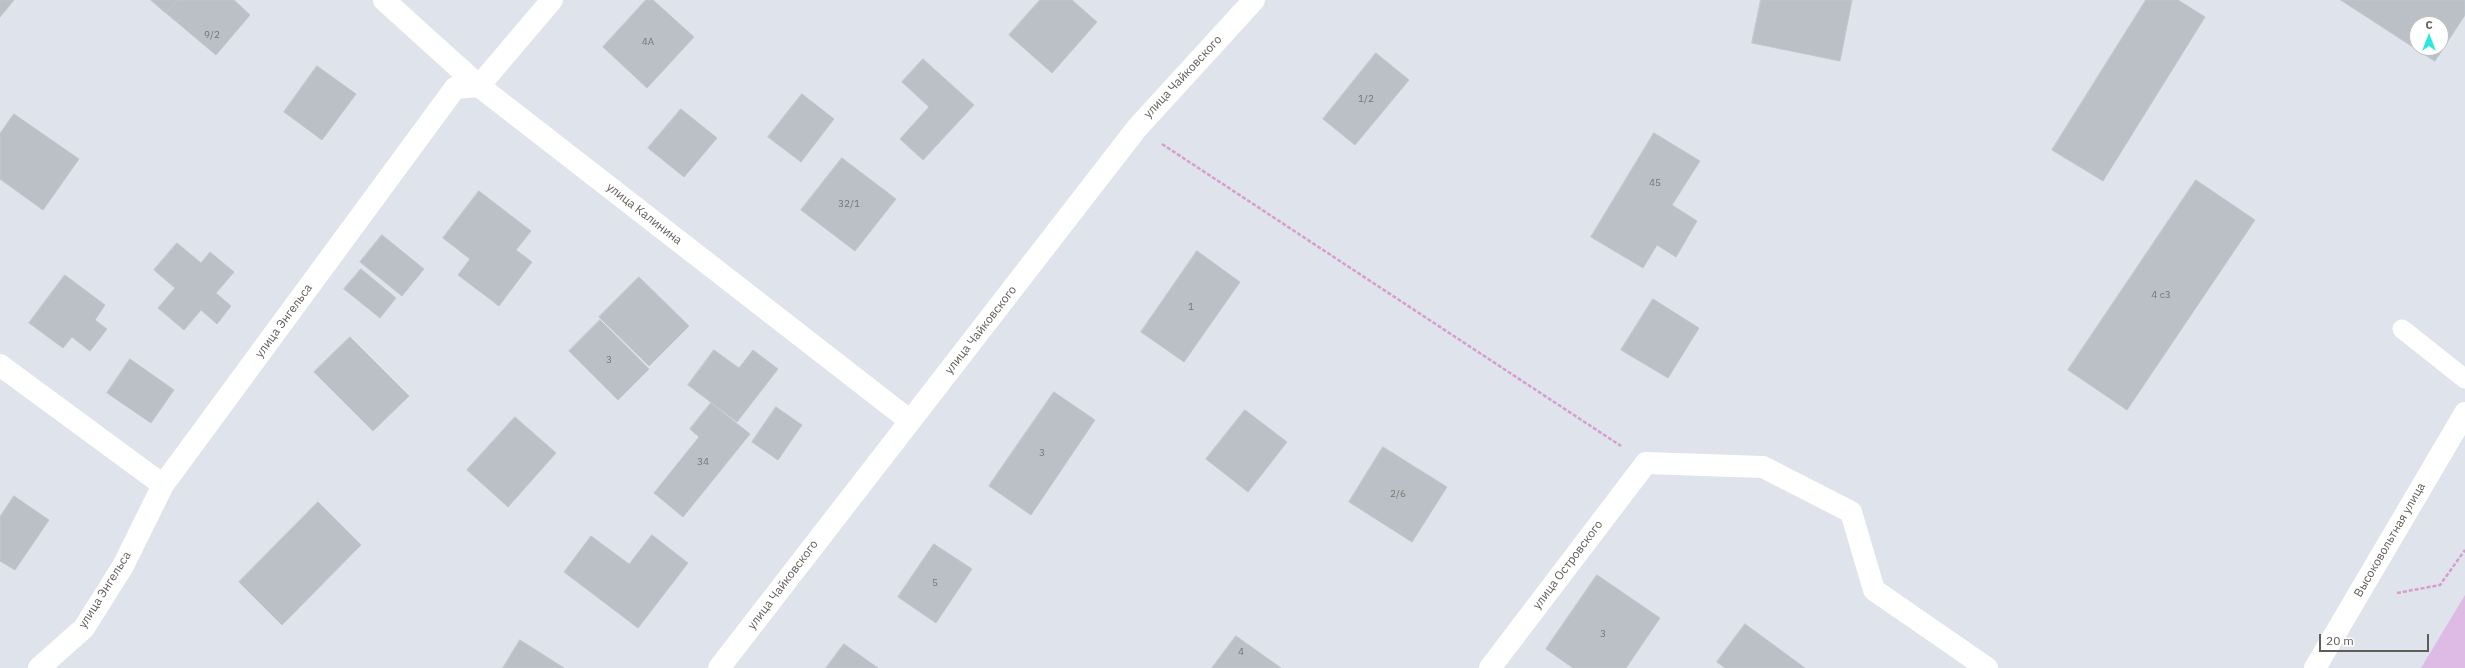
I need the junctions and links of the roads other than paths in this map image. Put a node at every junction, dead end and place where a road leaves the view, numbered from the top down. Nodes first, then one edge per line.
1 (384, 0) edge
2 (552, 0) edge
3 (1254, 0) edge
4 (480, 86) junction
5 (2402, 329) dead end
6 (0, 365) edge
7 (2465, 379) edge
8 (2465, 413) edge
9 (910, 420) junction
10 (164, 485) junction
11 (39, 668) edge
12 (719, 668) edge
13 (1490, 668) edge
14 (1987, 668) edge
15 (2315, 668) edge

1 - 4 street, улица Калинина
2 - 4 street
3 - 9 street, улица Чайковского
4 - 9 street, улица Калинина
4 - 10 street, улица Энгельса
5 - 7 lane
6 - 10 street
8 - 15 street, Высоковольтная улица
9 - 12 street, улица Чайковского
10 - 11 street, улица Энгельса
13 - 14 street, улица Островского

